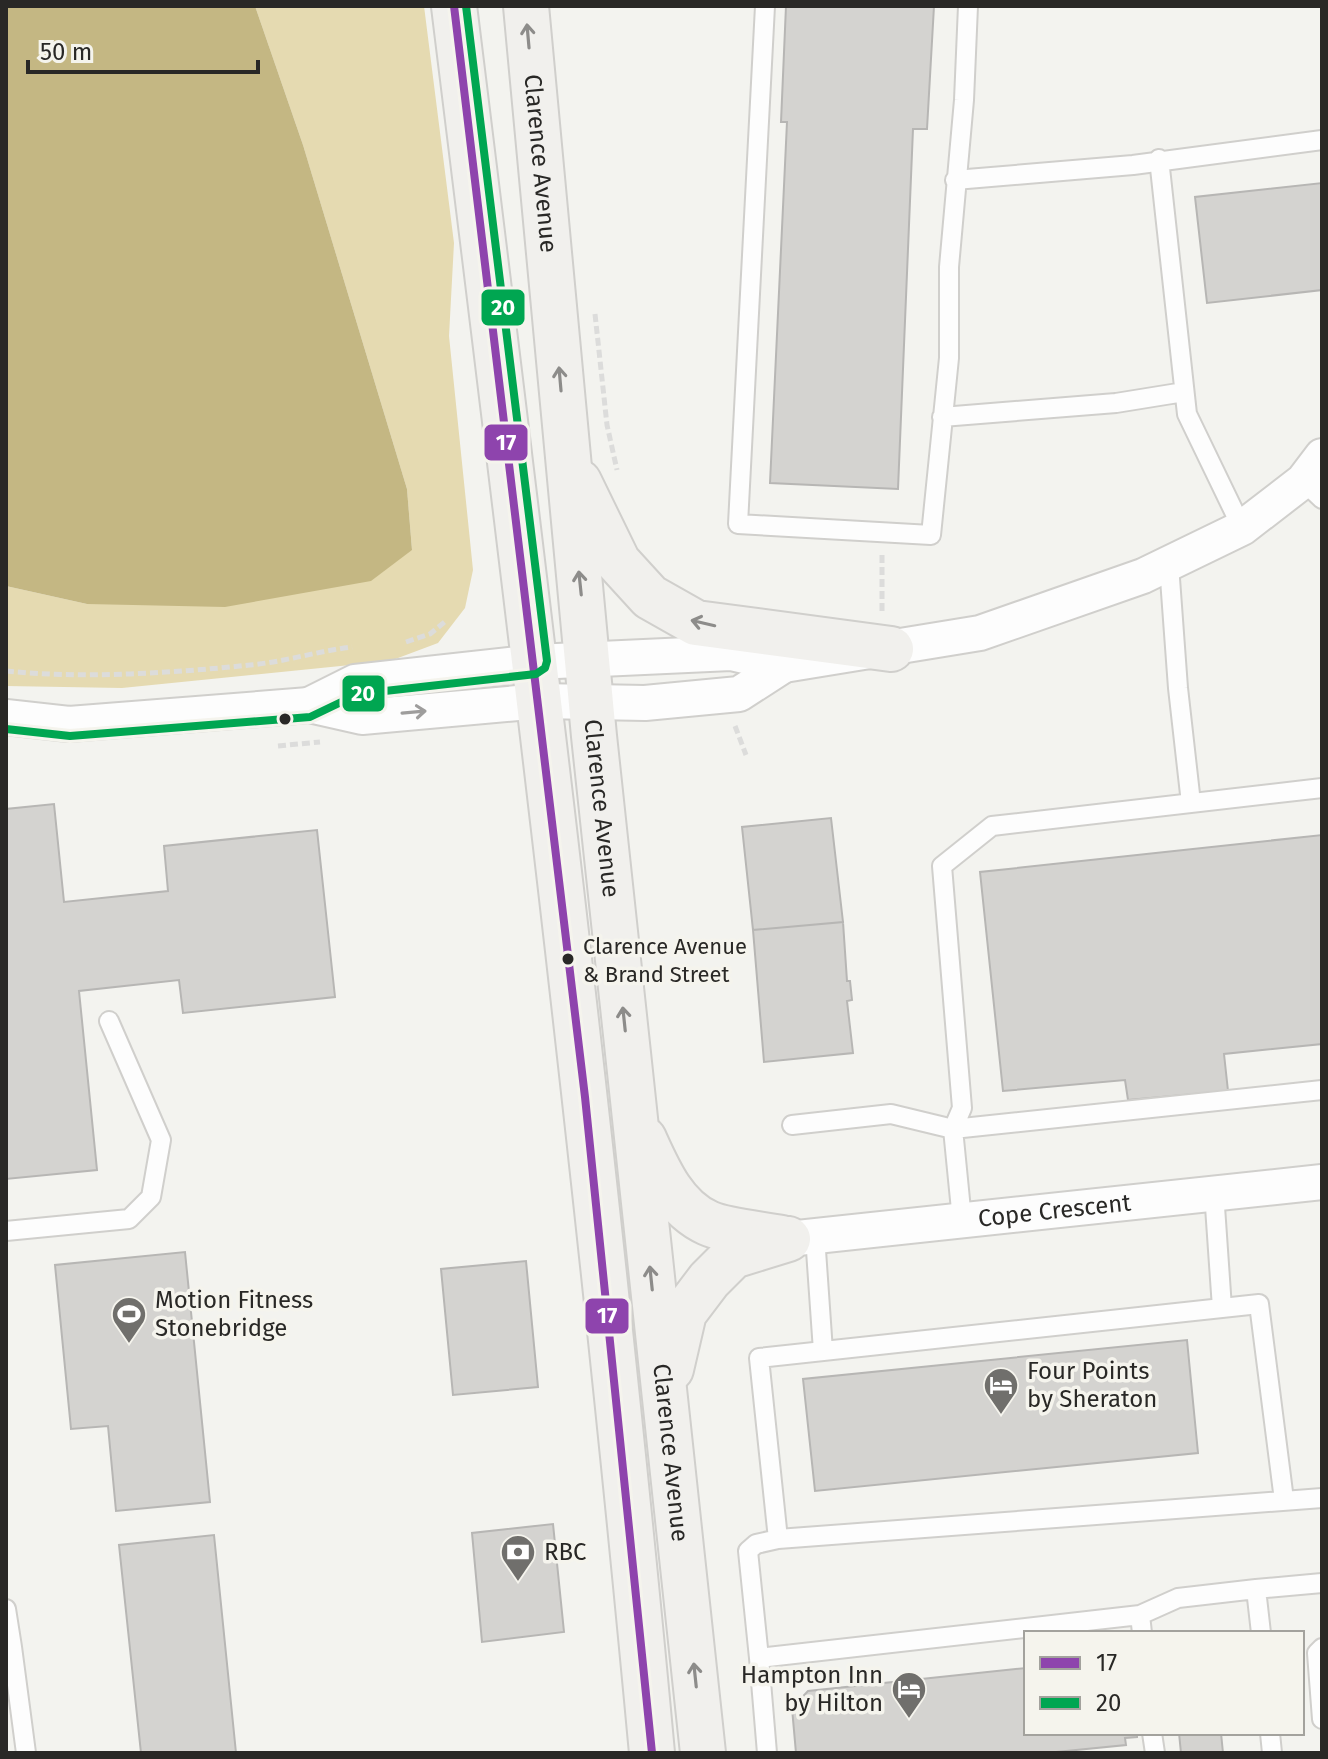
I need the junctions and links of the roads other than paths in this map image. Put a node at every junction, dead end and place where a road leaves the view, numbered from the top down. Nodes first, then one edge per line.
1 (454, 6) edge
2 (526, 6) edge
3 (765, 6) edge
4 (968, 6) edge
5 (1322, 140) edge
6 (1159, 159) junction
7 (955, 180) junction
8 (1184, 392) junction
9 (942, 417) junction
10 (567, 457) junction
11 (1316, 479) edge
12 (1242, 528) junction
13 (1169, 565) junction
14 (880, 632) junction
15 (590, 680) junction
16 (538, 682) junction
17 (6, 717) edge
18 (1322, 788) edge
19 (1191, 803) junction
20 (109, 1021) dead end
21 (1322, 1090) edge
22 (634, 1117) junction
23 (792, 1125) dead end
24 (953, 1129) junction
25 (1322, 1182) edge
26 (1214, 1192) junction
27 (962, 1220) junction
28 (6, 1231) edge
29 (801, 1237) junction
30 (1222, 1308) junction
31 (823, 1351) junction
32 (664, 1398) junction
33 (1322, 1498) edge
34 (1284, 1500) junction
35 (778, 1539) junction
36 (1322, 1583) edge
37 (1256, 1589) junction
38 (6, 1609) edge
39 (1141, 1624) edge
40 (1062, 1631) edge
41 (1261, 1631) edge
42 (1024, 1634) edge
43 (9, 1648) edge
44 (1322, 1648) edge
45 (759, 1658) junction
46 (1322, 1719) edge
47 (26, 1753) edge
48 (652, 1753) edge
49 (703, 1753) edge
50 (767, 1753) edge

1 - 16 main road, Clarence Avenue
10 -> 2 main road, Clarence Avenue
3 - 9 lane
4 - 7 lane
5 - 6 lane
6 - 7 lane
6 - 8 lane
7 - 9 lane
8 - 9 lane
8 - 12 lane
14 -> 10 main road
15 -> 10 main road, Clarence Avenue
11 - 12 street
12 - 13 street
13 - 14 street
13 - 19 lane
14 - 15 street
15 - 16 street
22 -> 15 main road, Clarence Avenue
16 - 17 street
16 - 48 main road, Clarence Avenue
18 - 19 lane
19 - 24 lane
20 - 28 lane
21 - 24 lane
22 - 29 main road
32 -> 22 main road, Clarence Avenue
23 - 24 lane
24 - 27 lane
25 - 26 street, Cope Crescent
26 - 27 street, Cope Crescent
26 - 30 lane
27 - 29 street, Cope Crescent
29 - 31 lane
29 - 32 main road
30 - 31 lane
30 - 34 lane
31 - 35 lane
49 -> 32 main road, Clarence Avenue
33 - 34 lane
34 - 35 lane
35 - 45 lane
36 - 37 lane
37 - 39 lane
37 - 41 lane
38 - 43 lane
39 - 40 lane
42 - 45 lane
43 - 47 lane
44 - 46 lane
45 - 50 lane

